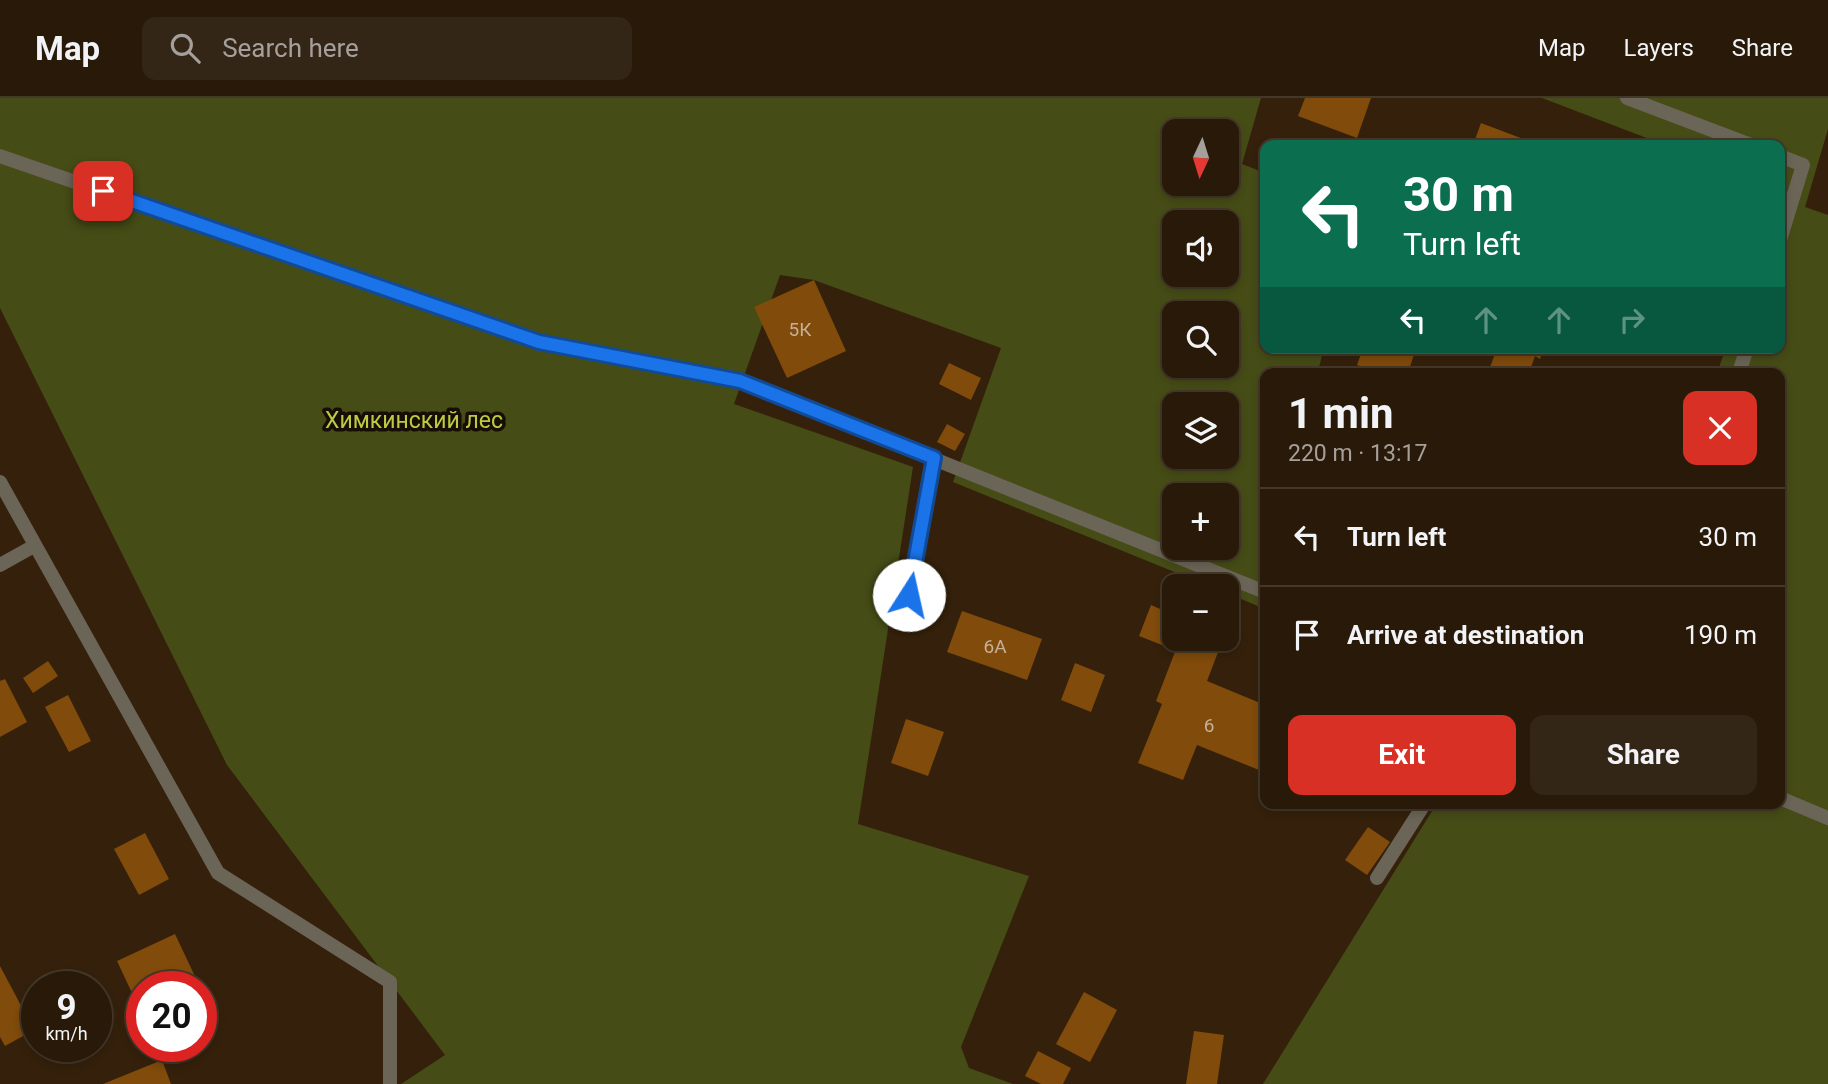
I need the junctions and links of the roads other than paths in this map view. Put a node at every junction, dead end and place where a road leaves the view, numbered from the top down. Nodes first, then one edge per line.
1 (1627, 98) edge
2 (1738, 140) edge
3 (0, 156) edge
4 (1785, 158) edge
5 (1785, 224) edge
6 (934, 458) junction
7 (0, 482) edge
8 (34, 546) junction
9 (0, 565) edge
10 (1260, 590) edge
11 (909, 595) dead end
12 (1785, 800) edge
13 (1421, 809) edge
14 (1828, 818) edge
15 (1377, 878) dead end
16 (390, 1084) edge

1 - 2 street
3 - 6 street
4 - 5 street
6 - 10 street
6 - 11 street
7 - 8 street
8 - 9 street
8 - 16 street
12 - 14 street
13 - 15 street

